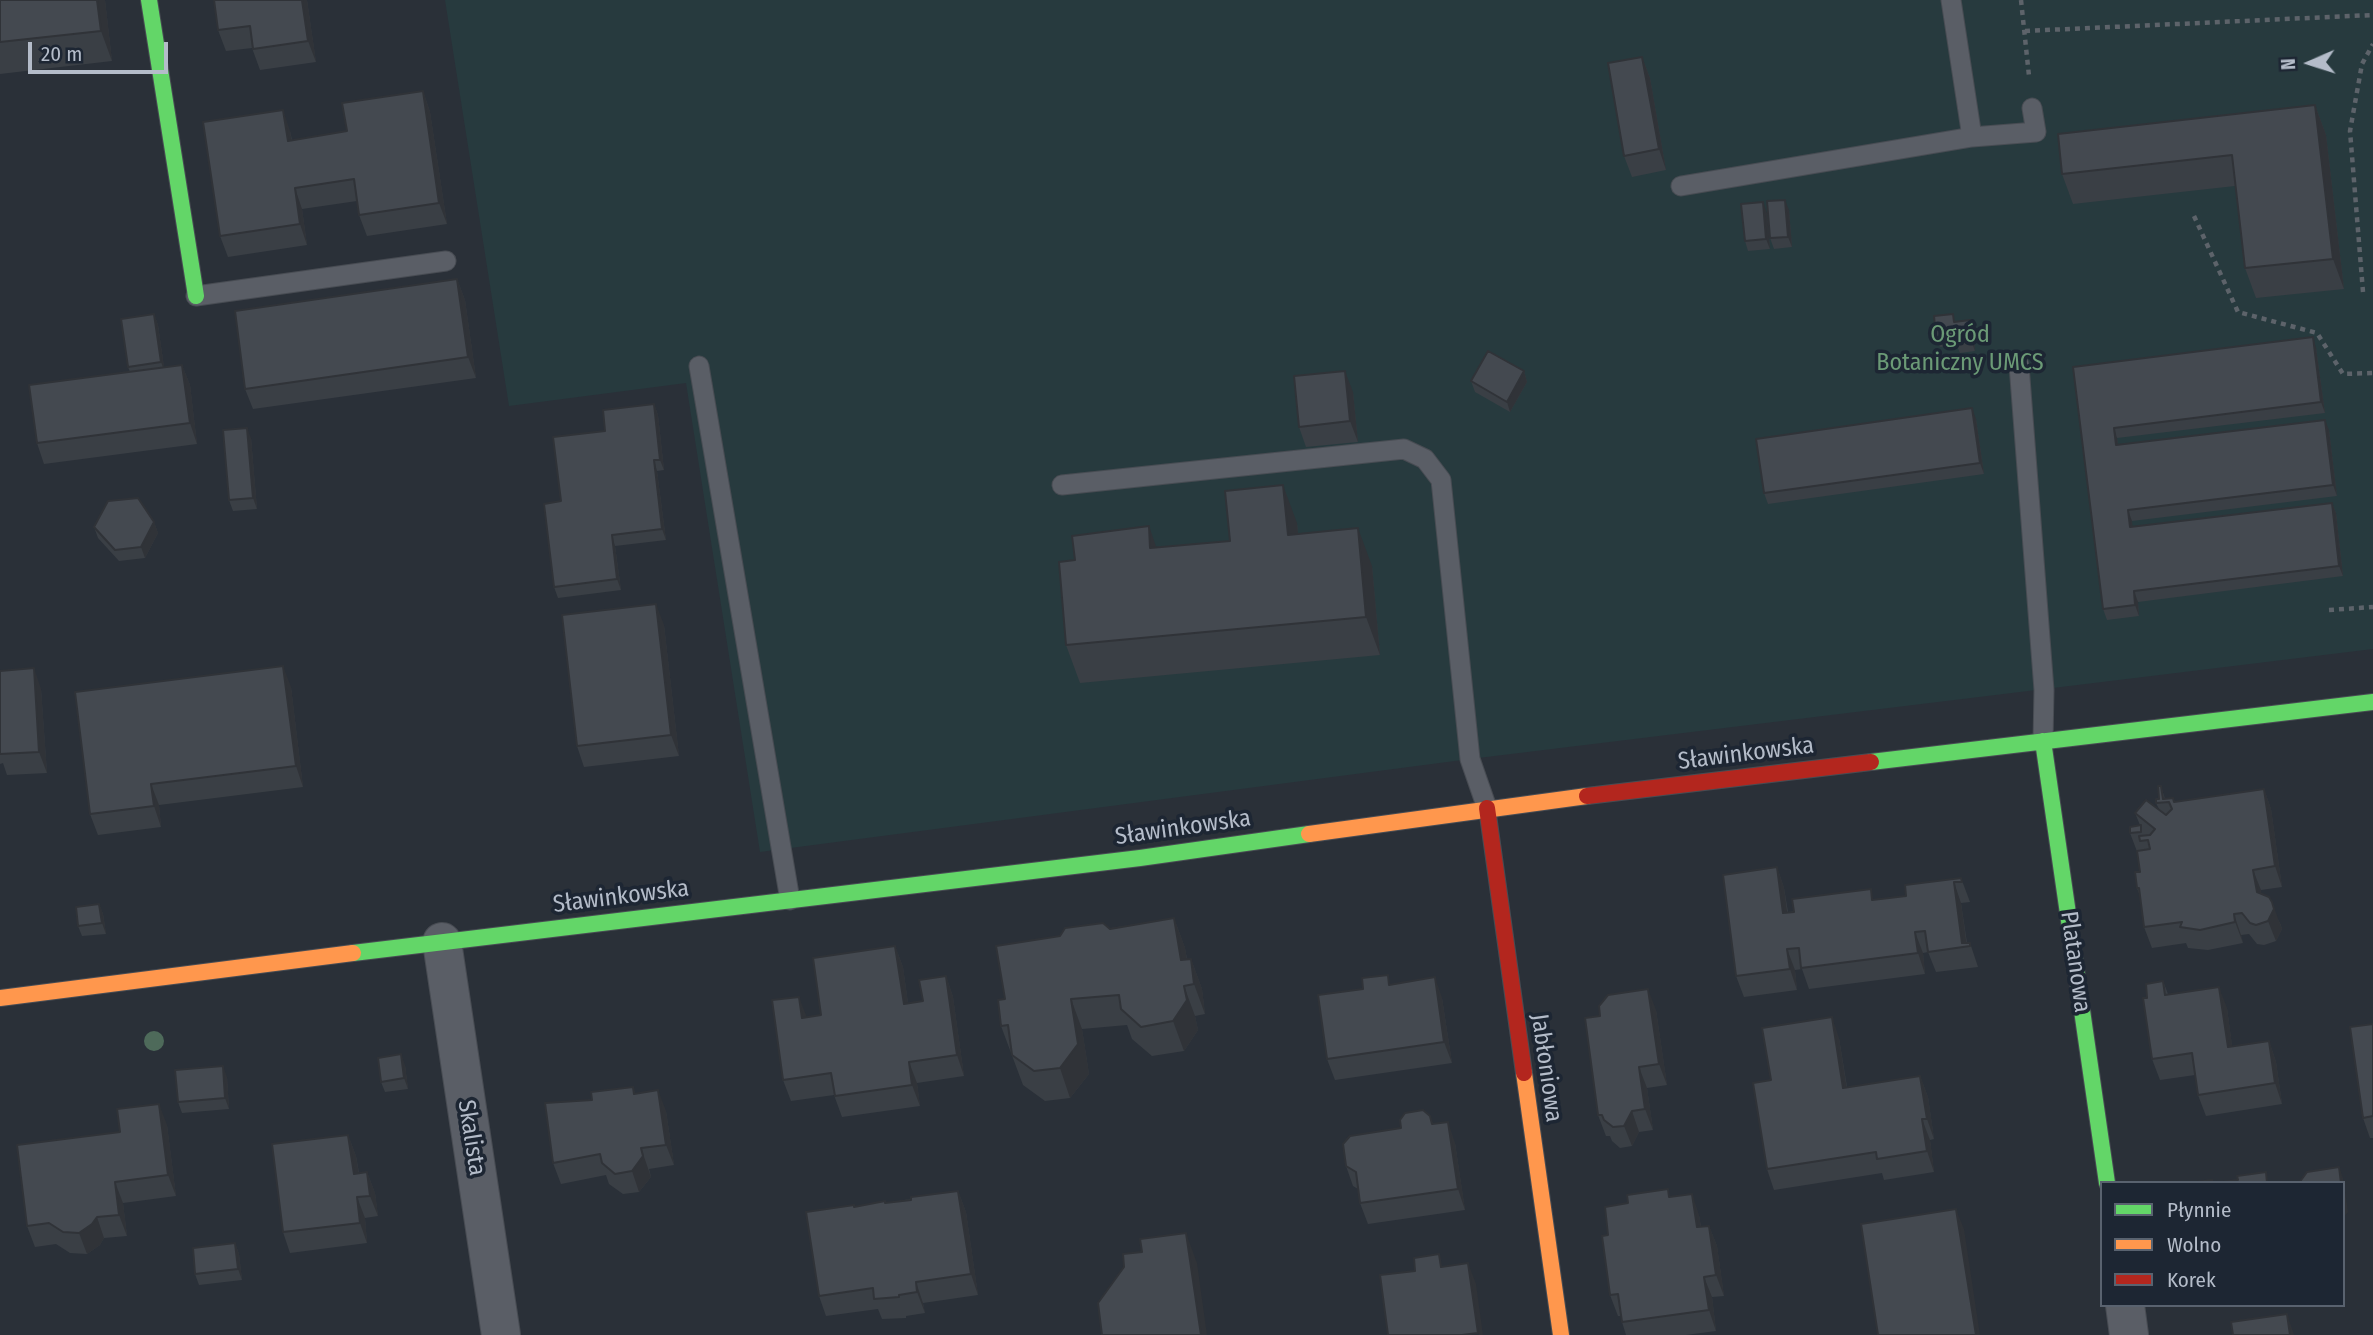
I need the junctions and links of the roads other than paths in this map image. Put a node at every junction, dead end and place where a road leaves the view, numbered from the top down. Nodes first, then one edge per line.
1 (149, 0) edge
2 (1951, 0) edge
3 (2032, 108) road end
4 (1972, 137) junction
5 (1681, 186) dead end
6 (446, 261) dead end
7 (197, 296) joint
8 (2019, 365) dead end
9 (699, 366) dead end
10 (1062, 485) dead end
11 (2373, 702) edge
12 (2043, 741) junction
13 (1487, 808) junction
14 (790, 900) junction
15 (442, 942) junction
16 (0, 998) edge
17 (2107, 1181) edge
18 (2124, 1307) edge
19 (501, 1335) edge
20 (1561, 1335) edge
21 (2129, 1335) edge

1 - 7 street
2 - 4 lane
3 - 4 lane
4 - 5 lane
6 - 7 lane
8 - 12 lane
9 - 14 lane
10 - 13 lane
11 - 12 street, Sławinkowska
12 - 13 street, Sławinkowska
12 - 17 street, Platanowa
13 - 14 street, Sławinkowska
13 - 20 street, Jabłoniowa
14 - 15 street, Sławinkowska
15 - 16 street, Sławinkowska
15 - 19 street, Skalista
18 - 21 street

